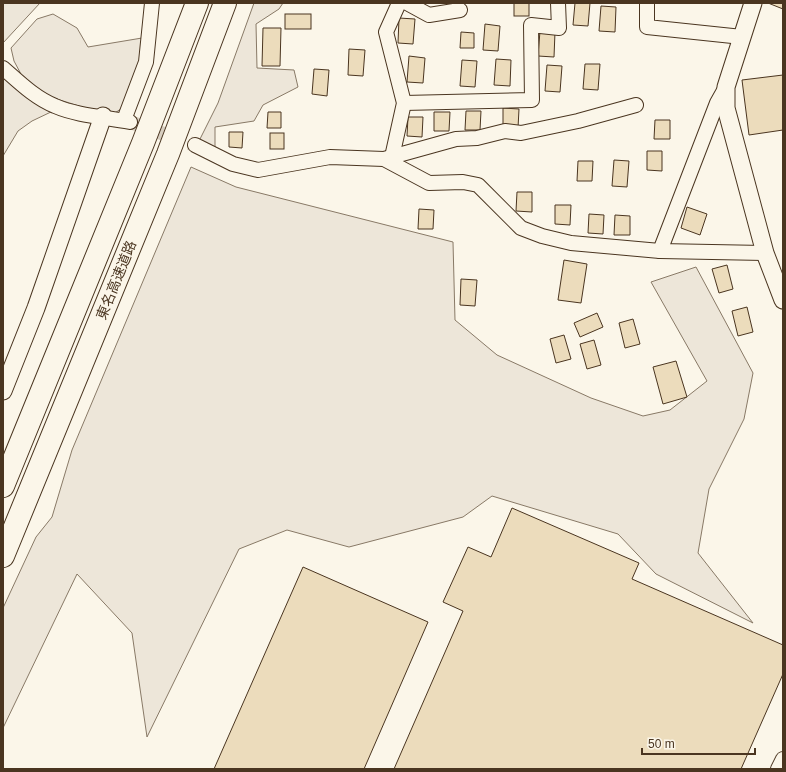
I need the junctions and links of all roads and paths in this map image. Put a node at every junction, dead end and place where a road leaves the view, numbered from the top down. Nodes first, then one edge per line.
1 (152, 3) edge
2 (197, 3) edge
3 (225, 3) edge
4 (399, 3) edge
5 (407, 3) edge
6 (558, 3) edge
7 (648, 3) edge
8 (754, 3) edge
9 (460, 10) dead end
10 (742, 36) junction
11 (3, 68) edge
12 (726, 87) junction
13 (404, 103) junction
14 (636, 105) dead end
15 (103, 116) junction
16 (195, 145) tunnel mouth
17 (388, 158) junction
18 (660, 251) junction
19 (764, 253) junction
20 (783, 300) edge
21 (3, 391) edge
22 (3, 486) edge
23 (3, 556) edge
24 (783, 759) edge
25 (778, 769) edge

1 - 15 street
2 - 22 highway, 東名高速道路
3 - 23 highway, 東名高速道路
4 - 13 street
5 - 9 street
6 - 13 street
7 - 10 street
8 - 10 street
10 - 12 street
11 - 15 street
12 - 18 street
12 - 19 street
13 - 17 street
14 - 17 street
15 - 21 street
16 - 17 street
17 - 18 street
18 - 19 street
19 - 20 street
24 - 25 street

